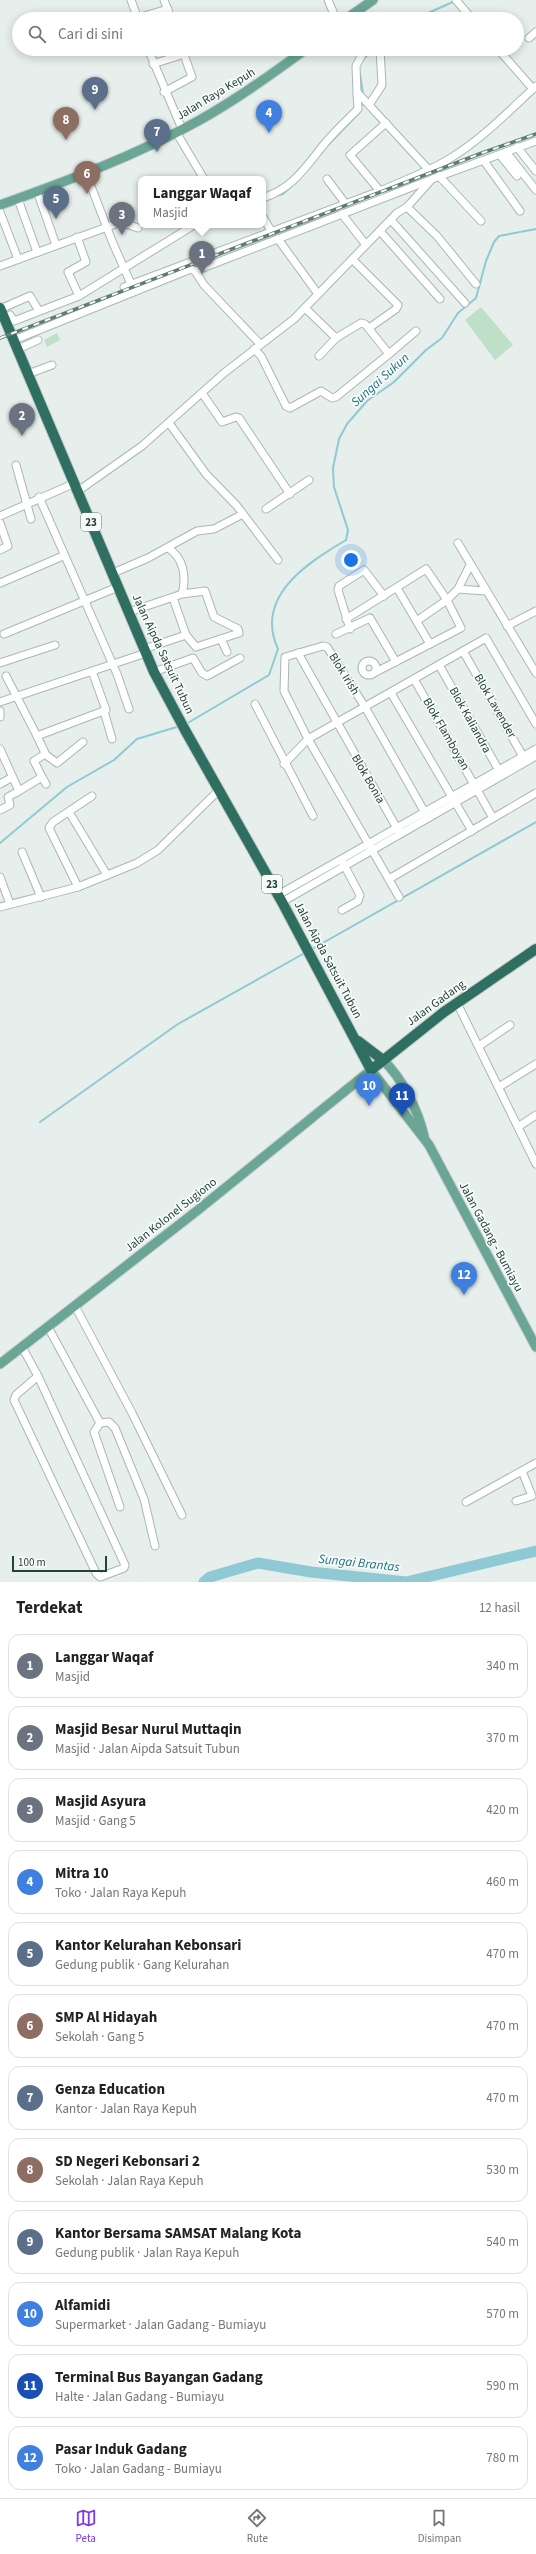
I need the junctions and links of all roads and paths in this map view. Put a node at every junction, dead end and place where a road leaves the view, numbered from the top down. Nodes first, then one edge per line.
1 (131, 0) edge
2 (164, 0) edge
3 (328, 0) edge
4 (373, 0) edge
5 (458, 3) edge
6 (168, 9) junction
7 (136, 12) edge
8 (158, 12) edge
9 (169, 12) edge
10 (333, 12) edge
11 (356, 12) edge
12 (466, 12) edge
13 (536, 32) edge
14 (529, 38) dead end
15 (150, 56) edge
16 (171, 56) edge
17 (185, 56) edge
18 (296, 56) edge
19 (361, 56) edge
20 (380, 56) edge
21 (504, 56) edge
22 (153, 64) junction
23 (534, 88) edge
24 (164, 92) junction
25 (364, 99) junction
26 (386, 123) junction
27 (179, 131) junction
28 (536, 141) edge
29 (517, 147) junction
30 (503, 153) junction
31 (484, 161) junction
32 (429, 170) junction
33 (536, 171) edge
34 (86, 173) junction
35 (202, 176) edge
36 (517, 176) dead end
37 (327, 178) dead end
38 (435, 178) junction
39 (536, 190) edge
40 (37, 191) junction
41 (380, 191) junction
42 (266, 197) edge
43 (18, 199) junction
44 (345, 203) junction
45 (0, 205) edge
46 (407, 207) junction
47 (520, 211) dead end
48 (0, 212) edge
49 (342, 214) junction
50 (391, 220) junction
51 (481, 221) dead end
52 (266, 222) edge
53 (106, 226) junction
54 (138, 228) dead end
55 (189, 228) edge
56 (271, 231) junction
57 (380, 231) junction
58 (77, 237) junction
59 (278, 239) junction
60 (56, 245) junction
61 (366, 245) junction
62 (37, 252) junction
63 (18, 259) junction
64 (353, 260) junction
65 (0, 266) edge
66 (124, 270) junction
67 (195, 271) junction
68 (476, 284) dead end
69 (318, 294) junction
70 (79, 296) junction
71 (440, 299) dead end
72 (465, 303) dead end
73 (306, 308) junction
74 (39, 311) junction
75 (3, 316) edge
76 (369, 328) junction
77 (416, 331) dead end
78 (336, 338) junction
79 (14, 340) junction
80 (38, 340) dead end
81 (260, 344) junction
82 (254, 349) junction
83 (18, 350) junction
84 (389, 354) junction
85 (319, 356) dead end
86 (52, 365) dead end
87 (28, 374) junction
88 (202, 393) junction
89 (169, 423) junction
90 (16, 465) dead end
91 (309, 480) dead end
92 (76, 487) junction
93 (290, 494) junction
94 (40, 498) junction
95 (27, 503) junction
96 (266, 509) dead end
97 (243, 514) junction
98 (0, 516) edge
99 (31, 519) dead end
100 (0, 523) edge
101 (458, 543) dead end
102 (168, 548) junction
103 (0, 550) edge
104 (63, 556) junction
105 (278, 560) dead end
106 (470, 565) junction
107 (113, 573) junction
108 (0, 582) edge
109 (118, 587) junction
110 (397, 588) junction
111 (458, 589) junction
112 (486, 591) junction
113 (182, 594) junction
114 (384, 596) junction
115 (173, 598) junction
116 (84, 600) junction
117 (447, 600) junction
118 (364, 608) junction
119 (536, 611) edge
120 (129, 612) junction
121 (370, 618) junction
122 (346, 619) junction
123 (418, 620) junction
124 (507, 626) junction
125 (350, 629) junction
126 (4, 634) dead end
127 (336, 634) dead end
128 (186, 635) junction
129 (221, 639) junction
130 (430, 644) junction
131 (55, 645) dead end
132 (463, 650) junction
133 (145, 651) junction
134 (227, 652) dead end
135 (298, 653) junction
136 (240, 658) dead end
137 (396, 662) junction
138 (0, 663) edge
139 (374, 664) junction
140 (439, 665) junction
141 (112, 666) junction
142 (387, 667) junction
143 (92, 671) junction
144 (154, 672) junction
145 (374, 673) junction
146 (536, 673) edge
147 (6, 676) dead end
148 (414, 679) junction
149 (391, 693) junction
150 (17, 697) junction
151 (0, 702) edge
152 (255, 704) dead end
153 (365, 707) junction
154 (129, 709) dead end
155 (0, 711) edge
156 (104, 711) junction
157 (0, 717) edge
158 (336, 724) junction
159 (536, 724) edge
160 (37, 736) junction
161 (112, 739) dead end
162 (308, 739) junction
163 (82, 742) dead end
164 (0, 749) edge
165 (536, 749) edge
166 (45, 754) junction
167 (536, 756) edge
168 (525, 759) junction
169 (2, 760) edge
170 (284, 764) junction
171 (500, 773) junction
172 (42, 777) junction
173 (12, 778) junction
174 (0, 784) edge
175 (46, 784) dead end
176 (476, 787) junction
177 (219, 790) junction
178 (19, 791) junction
179 (536, 793) edge
180 (92, 796) dead end
181 (453, 800) junction
182 (0, 810) edge
183 (69, 812) junction
184 (312, 816) dead end
185 (427, 816) junction
186 (493, 818) junction
187 (472, 831) junction
188 (399, 832) junction
189 (372, 848) junction
190 (22, 852) dead end
191 (343, 864) junction
192 (107, 875) junction
193 (0, 877) edge
194 (389, 879) junction
195 (78, 887) junction
196 (41, 897) junction
197 (398, 897) dead end
198 (280, 899) junction
199 (10, 904) junction
200 (0, 907) edge
201 (342, 910) dead end
202 (536, 949) edge
203 (456, 1003) junction
204 (510, 1025) dead end
205 (356, 1039) junction
206 (479, 1046) junction
207 (384, 1060) junction
208 (536, 1064) edge
209 (371, 1070) junction
210 (355, 1083) joint
211 (499, 1087) junction
212 (536, 1116) edge
213 (518, 1127) junction
214 (425, 1138) junction
215 (536, 1164) edge
216 (75, 1306) junction
217 (48, 1327) junction
218 (20, 1348) junction
219 (536, 1348) edge
220 (1, 1362) edge
221 (37, 1377) junction
222 (100, 1423) junction
223 (536, 1463) edge
224 (522, 1471) junction
225 (516, 1501) dead end
226 (466, 1502) dead end
227 (120, 1507) dead end
228 (182, 1515) dead end
229 (155, 1546) dead end

1 - 7 street
2 - 6 street
3 - 10 street
4 - 11 main road
5 - 12 street
6 - 8 street
6 - 9 street
13 - 14 street
15 - 22 street
16 - 22 street
17 - 24 street
18 - 27 main road, Jalan Raya Kepuh
19 - 25 street
20 - 25 street
21 - 23 street
22 - 24 street
23 - 32 street
24 - 27 street
25 - 26 street
25 - 42 street
26 - 32 street
26 - 41 street
27 - 34 main road, Jalan Raya Kepuh
27 - 35 street
28 - 29 street
29 - 30 street
29 - 33 street
30 - 31 street
30 - 36 street
30 - 39 street
31 - 38 street
31 - 47 street
32 - 41 street
34 - 40 main road, Jalan Raya Kepuh
34 - 53 street
37 - 44 street
38 - 46 street
38 - 49 street
38 - 51 street
40 - 43 main road, Jalan Raya Kepuh
40 - 60 street
41 - 44 street
43 - 45 main road, Jalan Raya Kepuh
43 - 62 street
44 - 56 street
46 - 50 street
46 - 68 street
48 - 63 street
49 - 59 street
49 - 61 street
50 - 57 street
50 - 72 street
52 - 56 street
53 - 54 street
53 - 58 street
53 - 66 street
55 - 66 street
56 - 66 street
57 - 61 street
57 - 71 street
58 - 60 street
58 - 70 street
59 - 67 street
59 - 69 street
60 - 62 street
61 - 64 street
62 - 63 street
63 - 65 street
64 - 69 street
64 - 76 street
66 - 70 street
67 - 79 street
67 - 81 street
69 - 73 street
70 - 74 street
73 - 78 street
73 - 81 street
74 - 75 street
74 - 75 street
75 - 79 highway, Jalan Aipda Satsuit Tubun / 23
76 - 78 street
76 - 84 street
77 - 84 street
78 - 85 street
79 - 83 highway, Jalan Aipda Satsuit Tubun / 23
80 - 83 street
81 - 82 street
82 - 84 street
82 - 88 street
83 - 87 highway, Jalan Aipda Satsuit Tubun / 23
86 - 87 street
87 - 92 highway, Jalan Aipda Satsuit Tubun / 23
88 - 89 street
88 - 93 street
89 - 92 street
89 - 97 street
90 - 95 street
91 - 93 street
92 - 94 street
92 - 107 highway, Jalan Aipda Satsuit Tubun / 23
93 - 96 street
94 - 95 street
94 - 104 street
95 - 98 street
95 - 99 street
97 - 102 street
97 - 105 street
100 - 103 street
101 - 106 street
102 - 107 street
102 - 113 street
104 - 108 street
104 - 116 street
106 - 111 street
106 - 112 street
107 - 109 highway, Jalan Aipda Satsuit Tubun / 23
109 - 116 street
109 - 120 highway, Jalan Aipda Satsuit Tubun / 23
110 - 114 street
110 - 117 street
110 - 123 street
111 - 112 street
111 - 117 street
112 - 124 street
113 - 115 street
113 - 129 street
114 - 118 street
114 - 122 street
115 - 120 street
115 - 128 street
116 - 126 street
116 - 141 street
117 - 123 street
117 - 130 street
118 - 121 street
118 - 122 street
119 - 124 street
120 - 133 highway, Jalan Aipda Satsuit Tubun / 23
121 - 125 street
121 - 137 street
122 - 125 street
123 - 130 street
124 - 146 street
125 - 127 street
128 - 129 street
128 - 133 street
129 - 134 street
130 - 137 street
131 - 138 street
132 - 140 street
132 - 159 street
132 - 168 street, Blok Lavender
133 - 141 street
133 - 144 highway, Jalan Aipda Satsuit Tubun / 23
135 - 153 street, Blok Irish
135 - 158 street, Blok Bonia
135 - 162 street
136 - 144 street
137 - 142 street
139 - 142 street
139 - 145 street
139 - 145 street
140 - 148 street
140 - 171 street, Blok Kaliandra
141 - 143 street
141 - 154 street
142 - 145 street
143 - 150 street
143 - 156 street
144 - 177 highway, Jalan Aipda Satsuit Tubun / 23
147 - 150 street
148 - 149 street
148 - 176 street, Blok Flamboyan
149 - 153 street
149 - 181 street
150 - 151 street
150 - 160 street
152 - 170 street
153 - 158 street
153 - 185 street
155 - 157 street
156 - 160 street
156 - 161 street
158 - 162 street
158 - 188 street, Blok Bonia
160 - 166 street
162 - 170 street
162 - 189 street
163 - 166 street
164 - 169 street
165 - 168 street
166 - 172 street
167 - 168 street
168 - 171 street
169 - 173 street
170 - 184 street
171 - 176 street
172 - 175 street
172 - 178 street
173 - 174 street
173 - 178 street
176 - 181 street
176 - 186 street, Blok Flamboyan
177 - 192 street
177 - 198 highway, Jalan Aipda Satsuit Tubun / 23
178 - 182 street
179 - 186 street
180 - 183 street
181 - 185 street
181 - 187 street
183 - 192 street
183 - 195 street
185 - 188 street
186 - 187 street
187 - 194 street
188 - 189 street
189 - 191 street
189 - 194 street
190 - 196 street
191 - 198 street
191 - 201 street
192 - 195 street
193 - 199 street
194 - 197 street
195 - 196 street
196 - 199 street
198 - 205 highway, Jalan Aipda Satsuit Tubun / 23
199 - 200 street
202 - 203 highway, Jalan Gadang
203 - 206 street
203 - 207 highway, Jalan Gadang
204 - 206 street
205 - 207 highway, Jalan Aipda Satsuit Tubun / 23
205 - 209 highway, Jalan Aipda Satsuit Tubun / 23
206 - 211 street
207 - 209 highway, Jalan Gadang
207 - 214 main road, Jalan Gadang - Bumiayu
208 - 211 street
209 - 210 main road, Jalan Gadang
209 - 214 main road, Jalan Gadang - Bumiayu
210 - 216 main road, Jalan Kolonel Sugiono
211 - 213 street
212 - 213 street
213 - 215 street
214 - 219 main road, Jalan Gadang - Bumiayu
216 - 217 main road, Jalan Kolonel Sugiono
216 - 228 street
217 - 218 main road, Jalan Kolonel Sugiono
217 - 222 street
218 - 220 main road, Jalan Kolonel Sugiono
218 - 221 street
221 - 221 street
222 - 227 street
222 - 229 street
223 - 224 street
224 - 225 street
224 - 226 street

